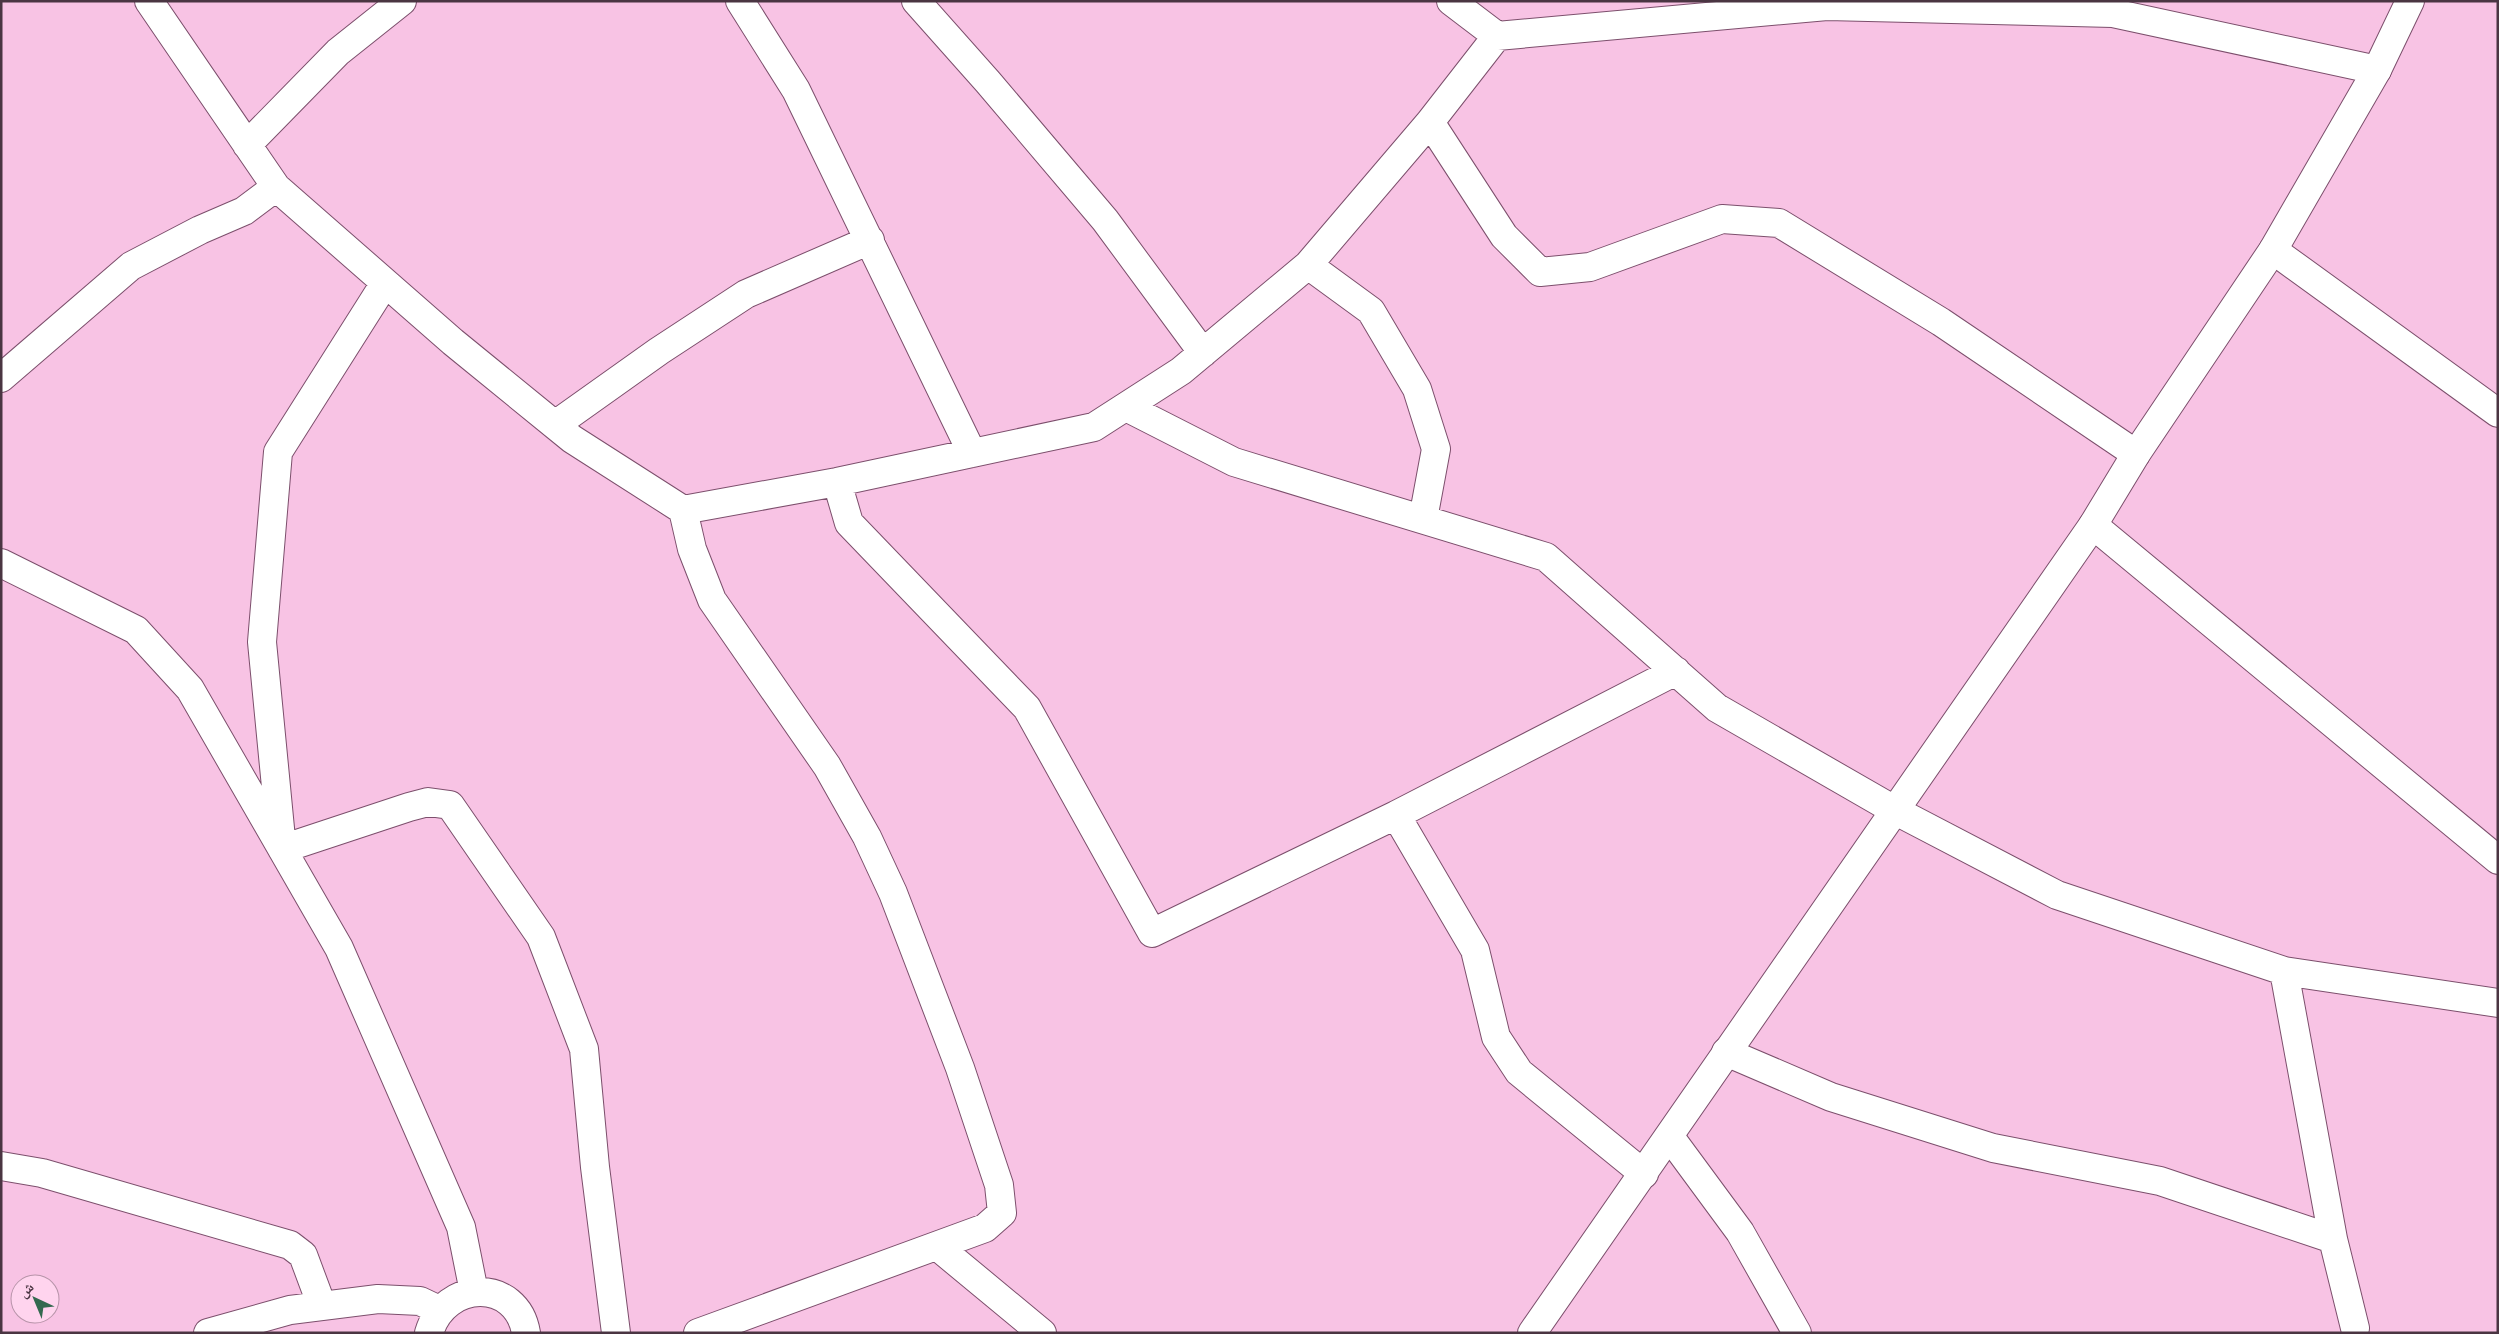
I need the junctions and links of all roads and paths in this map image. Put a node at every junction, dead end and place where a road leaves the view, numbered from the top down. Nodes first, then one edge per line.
1 (149, 1) edge
2 (402, 1) edge
3 (740, 1) edge
4 (916, 1) edge
5 (2410, 1) edge
6 (1456, 3) edge
7 (1498, 36) junction
8 (2377, 70) junction
9 (1430, 122) junction
10 (247, 145) junction
11 (276, 187) junction
12 (870, 240) junction
13 (2273, 250) junction
14 (1308, 265) junction
15 (385, 283) junction
16 (1203, 353) junction
17 (1, 378) edge
18 (1126, 407) junction
19 (2498, 413) edge
20 (555, 425) junction
21 (972, 453) junction
22 (2136, 454) junction
23 (837, 482) junction
24 (682, 510) junction
25 (1423, 519) junction
26 (2093, 525) junction
27 (1, 563) edge
28 (1676, 671) junction
29 (1896, 811) junction
30 (1396, 815) junction
31 (282, 849) junction
32 (2498, 860) edge
33 (2284, 972) junction
34 (2498, 1003) edge
35 (1726, 1052) junction
36 (1670, 1137) junction
37 (1, 1166) edge
38 (1644, 1174) junction
39 (2333, 1239) junction
40 (936, 1246) junction
41 (474, 1292) junction
42 (322, 1306) junction
43 (434, 1321) edge
44 (2355, 1328) dead end
45 (208, 1333) edge
46 (526, 1333) edge
47 (616, 1333) edge
48 (698, 1333) edge
49 (1042, 1333) edge
50 (1532, 1333) edge
51 (1797, 1333) edge

1 - 10 street
2 - 10 street
3 - 12 street
4 - 16 street
5 - 8 street
6 - 7 street
7 - 8 street
7 - 9 street
8 - 13 street
9 - 14 street
9 - 22 street
10 - 11 street
11 - 15 street
11 - 17 street
12 - 20 street
12 - 21 street
13 - 19 street
13 - 22 street
14 - 16 street
14 - 25 street
15 - 20 street
15 - 31 street
16 - 18 street
18 - 21 street
18 - 25 street
20 - 24 street
21 - 23 street
22 - 26 street
23 - 24 street
23 - 30 street
24 - 40 street
25 - 28 street
26 - 29 street
26 - 32 street
27 - 31 street
28 - 29 street
28 - 30 street
29 - 33 street
29 - 35 street
30 - 38 street
31 - 41 street
31 - 47 street
33 - 34 street
33 - 39 street
35 - 36 street
35 - 39 street
36 - 38 street
36 - 51 street
37 - 42 street
38 - 50 street
39 - 44 street
40 - 48 street
40 - 49 street
41 - 43 street
41 - 46 street
42 - 43 street
42 - 45 street

